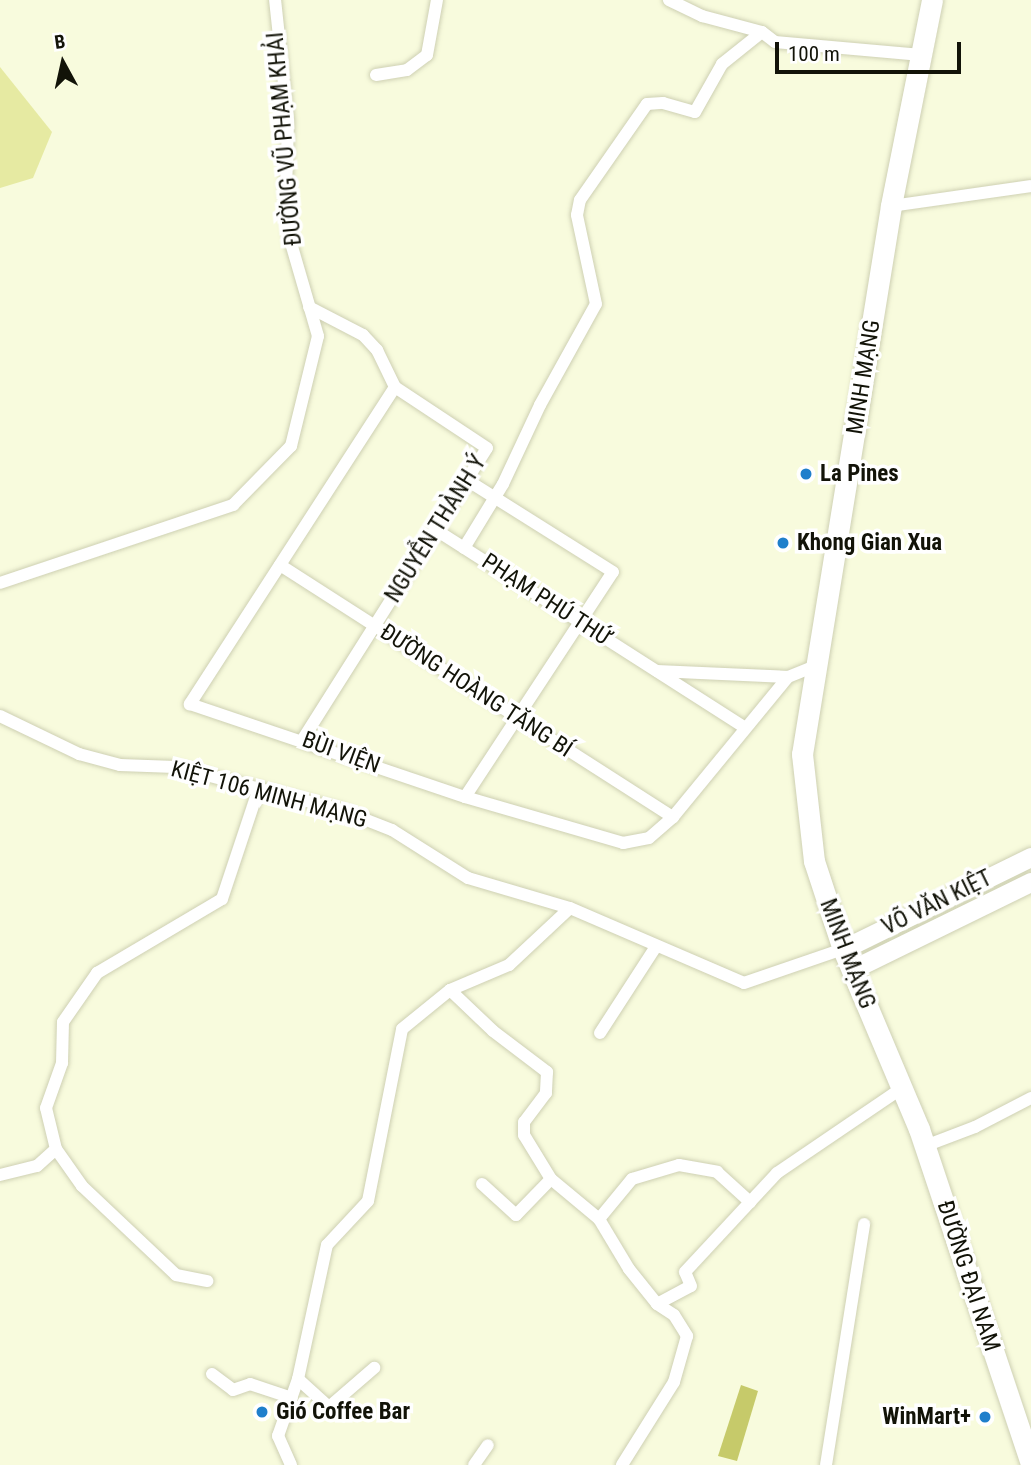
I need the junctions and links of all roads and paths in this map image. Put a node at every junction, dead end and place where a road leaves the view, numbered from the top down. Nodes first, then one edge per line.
1 (275, 0) edge
2 (437, 0) edge
3 (670, 0) edge
4 (932, 0) edge
5 (762, 32) junction
6 (921, 55) junction
7 (376, 75) dead end
8 (1031, 186) edge
9 (891, 206) junction
10 (309, 307) junction
11 (395, 387) junction
12 (467, 480) junction
13 (495, 498) junction
14 (436, 530) junction
15 (464, 548) junction
16 (280, 565) junction
17 (0, 583) edge
18 (580, 622) junction
19 (374, 626) junction
20 (818, 665) junction
21 (657, 671) junction
22 (788, 677) junction
23 (0, 716) edge
24 (517, 717) junction
25 (744, 727) junction
26 (303, 739) junction
27 (259, 788) junction
28 (465, 797) junction
29 (673, 817) junction
30 (1031, 858) edge
31 (1031, 882) edge
32 (570, 908) junction
33 (655, 948) junction
34 (843, 949) junction
35 (852, 970) junction
36 (450, 990) junction
37 (600, 1033) dead end
38 (902, 1088) junction
39 (1031, 1098) edge
40 (925, 1146) junction
41 (56, 1149) junction
42 (0, 1175) edge
43 (551, 1179) junction
44 (482, 1184) dead end
45 (750, 1202) junction
46 (599, 1219) junction
47 (864, 1224) dead end
48 (206, 1281) dead end
49 (657, 1304) junction
50 (374, 1368) dead end
51 (212, 1374) dead end
52 (298, 1379) junction
53 (292, 1398) junction
54 (1025, 1427) edge
55 (488, 1445) dead end
56 (1031, 1464) edge
57 (290, 1465) edge
58 (474, 1465) edge
59 (621, 1465) edge
60 (825, 1465) edge

1 - 10 street, ĐƯỜNG VŨ PHẠM KHẢI
2 - 7 street
3 - 5 street
4 - 6 highway, MINH MẠNG
5 - 6 street
5 - 13 street
6 - 9 highway, MINH MẠNG
8 - 9 street
9 - 20 highway, MINH MẠNG
10 - 11 street
10 - 17 street, ĐƯỜNG VŨ PHẠM KHẢI
11 - 12 street, NGUYỄN THÀNH Ý
11 - 16 street, BÙI VIỆN
12 - 13 street
12 - 14 street, NGUYỄN THÀNH Ý
13 - 15 street
13 - 18 street
14 - 15 street, PHẠM PHÚ THỨ
14 - 19 street, NGUYỄN THÀNH Ý
15 - 18 street, PHẠM PHÚ THỨ
16 - 19 street, ĐƯỜNG HOÀNG TĂNG BÍ
16 - 26 street, BÙI VIỆN
18 - 21 street, PHẠM PHÚ THỨ
18 - 24 street
19 - 24 street, ĐƯỜNG HOÀNG TĂNG BÍ
19 - 26 street, NGUYỄN THÀNH Ý
20 - 22 street, PHẠM PHÚ THỨ
20 - 34 highway, MINH MẠNG
21 - 22 street, PHẠM PHÚ THỨ
21 - 25 street, PHẠM PHÚ THỨ
22 - 25 street, BÙI VIỆN
23 - 27 street, KIỆT 106 MINH MẠNG
24 - 28 street
24 - 29 street, ĐƯỜNG HOÀNG TĂNG BÍ
25 - 29 street, BÙI VIỆN
26 - 28 street, BÙI VIỆN
27 - 32 street, KIỆT 106 MINH MẠNG
27 - 41 street
28 - 29 street, BÙI VIỆN
30 - 34 main road, VÕ VĂN KIỆT
31 - 35 main road, VÕ VĂN KIỆT
32 - 33 street, KIỆT 106 MINH MẠNG
32 - 36 street
33 - 34 street, KIỆT 106 MINH MẠNG
33 - 37 street
34 - 35 highway, MINH MẠNG
35 - 38 highway, MINH MẠNG
36 - 43 street
36 - 52 street
38 - 40 highway, ĐƯỜNG ĐẠI NAM
38 - 45 street
39 - 40 street
40 - 54 highway, ĐƯỜNG ĐẠI NAM
41 - 42 street
41 - 48 street
43 - 44 street
43 - 46 street
45 - 46 street
45 - 49 street
46 - 49 street
47 - 60 street
49 - 59 street
50 - 52 street
51 - 53 street
52 - 53 street
53 - 57 street
54 - 56 highway, ĐƯỜNG ĐẠI NAM
55 - 58 street

